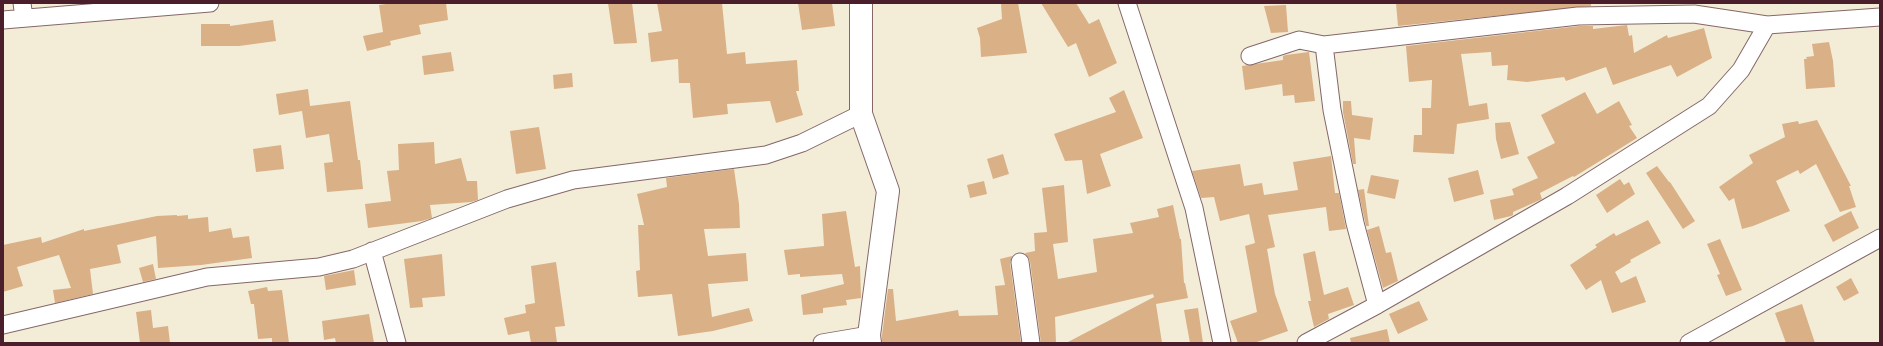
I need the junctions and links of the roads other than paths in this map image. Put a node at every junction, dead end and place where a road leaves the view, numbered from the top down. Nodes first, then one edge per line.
1 (210, 3) edge
2 (861, 3) edge
3 (1126, 3) edge
4 (191, 4) edge
5 (23, 11) edge
6 (1880, 17) edge
7 (3, 20) edge
8 (1767, 25) junction
9 (1324, 45) junction
10 (1250, 56) dead end
11 (861, 114) junction
12 (1880, 238) edge
13 (372, 251) junction
14 (1020, 262) dead end
15 (1377, 305) junction
16 (3, 325) edge
17 (870, 339) edge
18 (397, 343) edge
19 (822, 343) edge
20 (1031, 343) edge
21 (1222, 343) edge
22 (1306, 343) edge
23 (1689, 343) edge

1 - 4 street
2 - 11 street
3 - 21 street
4 - 5 street
5 - 7 street
6 - 8 street
8 - 9 street
8 - 15 street
9 - 10 street
9 - 15 street
11 - 13 street
11 - 17 street
12 - 23 street
13 - 16 street
13 - 18 street
14 - 20 street
15 - 22 street
17 - 19 street

